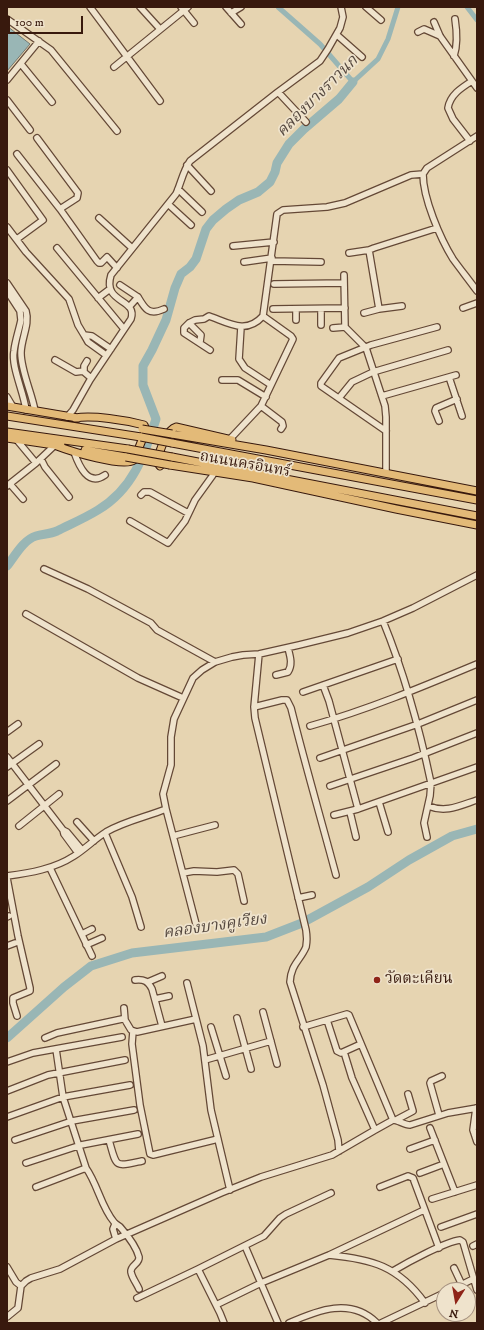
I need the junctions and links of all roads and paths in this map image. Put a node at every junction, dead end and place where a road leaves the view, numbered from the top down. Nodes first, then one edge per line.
1 (91, 7) edge
2 (140, 7) edge
3 (226, 7) edge
4 (241, 7) edge
5 (340, 7) edge
6 (366, 7) edge
7 (184, 8) edge
8 (232, 13) junction
9 (7, 19) edge
10 (455, 19) dead end
11 (381, 20) dead end
12 (434, 22) dead end
13 (194, 23) dead end
14 (241, 24) dead end
15 (160, 29) junction
16 (418, 32) dead end
17 (337, 35) junction
18 (440, 36) junction
19 (39, 41) junction
20 (127, 56) junction
21 (454, 56) junction
22 (362, 57) dead end
23 (21, 64) junction
24 (114, 67) dead end
25 (7, 80) edge
26 (472, 81) junction
27 (477, 88) edge
28 (278, 92) junction
29 (7, 100) edge
30 (160, 100) dead end
31 (52, 102) dead end
32 (306, 122) dead end
33 (30, 130) dead end
34 (117, 131) dead end
35 (477, 136) edge
36 (37, 138) dead end
37 (470, 141) junction
38 (17, 154) dead end
39 (188, 165) junction
40 (7, 170) edge
41 (423, 173) junction
42 (178, 189) junction
43 (211, 191) dead end
44 (168, 204) junction
45 (60, 209) junction
46 (202, 212) dead end
47 (99, 218) dead end
48 (191, 225) dead end
49 (7, 227) edge
50 (437, 228) junction
51 (17, 239) junction
52 (274, 242) junction
53 (233, 246) dead end
54 (57, 248) dead end
55 (132, 248) junction
56 (369, 250) junction
57 (349, 253) dead end
58 (272, 260) junction
59 (244, 262) dead end
60 (321, 262) dead end
61 (116, 268) junction
62 (344, 274) dead end
63 (7, 283) edge
64 (344, 283) junction
65 (120, 284) dead end
66 (274, 284) dead end
67 (110, 289) junction
68 (7, 291) edge
69 (477, 291) edge
70 (138, 297) junction
71 (98, 298) junction
72 (18, 302) junction
73 (477, 303) edge
74 (402, 306) dead end
75 (129, 307) junction
76 (345, 308) junction
77 (463, 308) dead end
78 (164, 309) dead end
79 (273, 309) dead end
80 (296, 309) junction
81 (321, 309) junction
82 (379, 310) junction
83 (364, 313) dead end
84 (263, 316) junction
85 (296, 320) dead end
86 (189, 323) junction
87 (321, 325) dead end
88 (241, 327) junction
89 (346, 327) junction
90 (437, 327) dead end
91 (333, 328) dead end
92 (124, 329) junction
93 (84, 335) junction
94 (200, 342) junction
95 (366, 348) junction
96 (111, 349) junction
97 (210, 350) dead end
98 (448, 350) dead end
99 (106, 355) junction
100 (55, 360) dead end
101 (87, 361) dead end
102 (23, 366) junction
103 (16, 368) junction
104 (84, 371) junction
105 (373, 372) junction
106 (456, 375) dead end
107 (449, 377) junction
108 (91, 378) junction
109 (222, 380) dead end
110 (271, 385) junction
111 (382, 396) junction
112 (7, 397) edge
113 (266, 397) junction
114 (339, 398) junction
115 (457, 399) junction
116 (261, 406) junction
117 (10, 407) edge
118 (26, 410) junction
119 (35, 411) junction
120 (7, 416) edge
121 (462, 416) dead end
122 (67, 417) junction
123 (75, 418) junction
124 (439, 421) dead end
125 (281, 429) dead end
126 (386, 430) junction
127 (7, 432) edge
128 (7, 438) edge
129 (230, 439) junction
130 (16, 440) junction
131 (56, 446) junction
132 (266, 450) junction
133 (74, 452) junction
134 (127, 453) junction
135 (41, 459) junction
136 (36, 463) junction
137 (386, 473) junction
138 (105, 475) dead end
139 (213, 475) junction
140 (254, 478) junction
141 (8, 485) edge
142 (477, 491) edge
143 (141, 496) dead end
144 (69, 497) dead end
145 (23, 499) dead end
146 (477, 500) edge
147 (188, 514) junction
148 (477, 516) edge
149 (130, 521) dead end
150 (477, 525) edge
151 (44, 569) dead end
152 (477, 576) edge
153 (26, 614) dead end
154 (383, 621) junction
155 (288, 648) junction
156 (259, 654) junction
157 (398, 659) junction
158 (215, 662) junction
159 (477, 664) edge
160 (276, 675) dead end
161 (323, 685) junction
162 (303, 692) dead end
163 (409, 692) junction
164 (183, 698) junction
165 (477, 700) edge
166 (254, 708) junction
167 (333, 719) junction
168 (18, 724) dead end
169 (418, 724) junction
170 (310, 726) dead end
171 (7, 732) edge
172 (477, 733) edge
173 (39, 744) dead end
174 (342, 751) junction
175 (425, 753) junction
176 (7, 757) edge
177 (320, 758) dead end
178 (56, 764) dead end
179 (9, 766) edge
180 (477, 767) edge
181 (350, 780) junction
182 (431, 783) junction
183 (28, 785) junction
184 (330, 786) dead end
185 (60, 794) dead end
186 (477, 800) edge
187 (7, 802) edge
188 (379, 802) junction
189 (44, 806) junction
190 (428, 806) junction
191 (166, 809) junction
192 (358, 809) junction
193 (350, 812) junction
194 (334, 816) dead end
195 (77, 822) dead end
196 (19, 826) dead end
197 (215, 826) dead end
198 (388, 832) dead end
199 (105, 833) junction
200 (173, 836) junction
201 (356, 837) dead end
202 (427, 837) dead end
203 (94, 841) junction
204 (80, 852) junction
205 (50, 868) junction
206 (183, 873) junction
207 (336, 875) dead end
208 (7, 877) edge
209 (312, 895) dead end
210 (298, 898) junction
211 (244, 901) dead end
212 (141, 927) dead end
213 (197, 928) dead end
214 (92, 929) dead end
215 (82, 934) junction
216 (102, 938) dead end
217 (15, 943) dead end
218 (86, 944) junction
219 (7, 946) edge
220 (92, 956) dead end
221 (162, 976) dead end
222 (135, 980) dead end
223 (148, 982) junction
224 (187, 983) dead end
225 (168, 996) dead end
226 (155, 999) junction
227 (124, 1008) dead end
228 (263, 1012) dead end
229 (17, 1016) dead end
230 (237, 1018) dead end
231 (196, 1019) junction
232 (125, 1020) junction
233 (327, 1020) junction
234 (162, 1026) junction
235 (211, 1027) dead end
236 (303, 1027) junction
237 (133, 1031) junction
238 (122, 1037) dead end
239 (45, 1038) dead end
240 (271, 1041) junction
241 (361, 1044) junction
242 (245, 1048) junction
243 (56, 1049) junction
244 (344, 1052) junction
245 (220, 1056) junction
246 (125, 1060) dead end
247 (205, 1060) junction
248 (7, 1062) edge
249 (278, 1064) dead end
250 (251, 1069) dead end
251 (59, 1074) junction
252 (226, 1076) dead end
253 (442, 1076) dead end
254 (130, 1085) dead end
255 (7, 1091) edge
256 (408, 1094) dead end
257 (63, 1097) junction
258 (477, 1108) edge
259 (134, 1110) dead end
260 (439, 1115) junction
261 (7, 1117) edge
262 (395, 1120) junction
263 (72, 1121) junction
264 (430, 1128) dead end
265 (375, 1130) junction
266 (475, 1130) edge
267 (138, 1134) dead end
268 (218, 1139) junction
269 (15, 1140) dead end
270 (109, 1140) junction
271 (435, 1140) junction
272 (477, 1142) edge
273 (79, 1146) junction
274 (410, 1149) dead end
275 (339, 1151) junction
276 (142, 1161) dead end
277 (26, 1163) dead end
278 (444, 1164) junction
279 (86, 1168) junction
280 (420, 1174) dead end
281 (477, 1185) edge
282 (36, 1187) dead end
283 (380, 1187) dead end
284 (230, 1190) junction
285 (455, 1192) junction
286 (331, 1193) dead end
287 (432, 1199) dead end
288 (424, 1210) junction
289 (477, 1214) edge
290 (115, 1224) junction
291 (441, 1227) dead end
292 (127, 1235) junction
293 (116, 1239) junction
294 (245, 1246) junction
295 (439, 1248) junction
296 (329, 1256) junction
297 (7, 1267) edge
298 (454, 1268) dead end
299 (198, 1269) junction
300 (393, 1271) junction
301 (473, 1279) junction
302 (461, 1282) edge
303 (466, 1282) edge
304 (261, 1283) junction
305 (21, 1286) junction
306 (139, 1289) dead end
307 (477, 1290) edge
308 (436, 1297) edge
309 (137, 1298) dead end
310 (425, 1303) junction
311 (216, 1305) junction
312 (7, 1317) edge
313 (224, 1323) edge
314 (278, 1323) edge
315 (289, 1323) edge
316 (377, 1323) edge
317 (382, 1323) edge

1 - 20 street
2 - 15 street
3 - 8 street
4 - 8 street
5 - 17 street
6 - 11 street
7 - 13 street
7 - 15 street
8 - 14 street
9 - 19 street
10 - 21 street
12 - 18 street
15 - 20 street
16 - 18 street
17 - 22 street
17 - 28 street
18 - 21 street
19 - 23 street
19 - 34 street
20 - 24 street
20 - 30 street
21 - 26 street
23 - 25 street
23 - 31 street
26 - 27 street
26 - 37 street
28 - 32 street
28 - 39 street
29 - 33 street
35 - 37 street
36 - 45 street
37 - 41 street
38 - 45 street
39 - 42 street
39 - 43 street
40 - 51 street
41 - 50 street
41 - 52 street
42 - 44 street
42 - 46 street
44 - 48 street
44 - 55 street
45 - 61 street
47 - 55 street
49 - 51 street
50 - 56 street
50 - 69 street
51 - 93 street
52 - 53 street
52 - 58 street
54 - 71 street
55 - 61 street
56 - 57 street
56 - 82 street
58 - 59 street
58 - 60 street
58 - 84 street
61 - 67 street
62 - 64 street
63 - 72 street
64 - 66 street
64 - 76 street
65 - 70 street
67 - 71 street
67 - 75 street
68 - 72 street
70 - 75 street
70 - 78 street
71 - 92 street
72 - 102 street
72 - 103 street
73 - 77 street
74 - 82 street
75 - 92 street
76 - 81 street
76 - 89 street
79 - 80 street
80 - 81 street
80 - 85 street
81 - 87 street
82 - 83 street
84 - 88 street
84 - 110 street
86 - 88 street
86 - 94 street
86 - 94 street
88 - 110 street
89 - 91 street
89 - 95 street
90 - 95 street
92 - 96 street
93 - 96 street
93 - 99 street
94 - 97 street
95 - 105 street
95 - 114 street
96 - 99 street
98 - 105 street
99 - 108 street
100 - 104 street
101 - 104 street
102 - 103 street
102 - 119 street
103 - 118 street
104 - 108 street
105 - 111 street
105 - 114 street
106 - 107 street
107 - 111 street
107 - 115 street
108 - 122 street
109 - 113 street
110 - 113 street
111 - 126 street
112 - 117 street
113 - 116 street
114 - 126 street
115 - 121 street
115 - 124 street
116 - 125 street
116 - 129 street
117 - 118 main road, ถนนนครอินทร์
118 - 119 main road, ถนนนครอินทร์
119 - 122 main road, ถนนนครอินทร์
120 - 146 main road, ถนนนครอินทร์, bridge
122 - 123 main road, ถนนนครอินทร์
123 - 132 main road, ถนนนครอินทร์, bridge
123 - 133 main road
126 - 137 street
127 - 134 main road, ถนนนครอินทร์
128 - 130 main road, ถนนนครอินทร์
129 - 132 main road
129 - 139 main road
130 - 131 main road, ถนนนครอินทร์
130 - 136 street
131 - 133 main road
131 - 134 main road, ถนนนครอินทร์
131 - 135 street
132 - 137 main road, ถนนนครอินทร์
133 - 138 street
134 - 140 main road, ถนนนครอินทร์, bridge
134 - 148 main road, ถนนนครอินทร์, bridge
135 - 136 street
135 - 144 street
136 - 141 street
137 - 142 main road, ถนนนครอินทร์
139 - 140 main road
139 - 147 street
140 - 150 main road, ถนนนครอินทร์
141 - 145 street
143 - 147 street
147 - 149 street
151 - 158 street
152 - 154 street
153 - 164 street
154 - 155 street
154 - 157 street
155 - 156 street
155 - 160 street
156 - 158 street
156 - 166 street
157 - 161 street
157 - 163 street
158 - 164 street
159 - 163 street
161 - 162 street
161 - 167 street
163 - 167 street
163 - 169 street
164 - 191 street
165 - 169 street
166 - 207 street
166 - 210 street
167 - 170 street
167 - 174 street
168 - 171 street
169 - 174 street
169 - 175 street
172 - 175 street
173 - 179 street
174 - 177 street
174 - 181 street
175 - 181 street
175 - 182 street
176 - 179 street
178 - 183 street
179 - 183 street
180 - 182 street
181 - 184 street
181 - 192 street
182 - 188 street
182 - 190 street
183 - 187 street
183 - 189 street
185 - 189 street
186 - 190 street
188 - 192 street
188 - 198 street
189 - 196 street
189 - 204 street
190 - 202 street
191 - 199 street
191 - 200 street
192 - 193 street
193 - 194 street
193 - 201 street
195 - 203 street
197 - 200 street
199 - 203 street
199 - 212 street
200 - 206 street
203 - 204 street
204 - 205 street
205 - 208 street
205 - 215 street
206 - 211 street
206 - 213 street
208 - 229 street
209 - 210 street
210 - 236 street
214 - 215 street
215 - 218 street
216 - 218 street
217 - 219 street
218 - 220 street
221 - 223 street
222 - 223 street
223 - 226 street
224 - 231 street
225 - 226 street
226 - 234 street
227 - 232 street
228 - 240 street
230 - 242 street
231 - 234 street
231 - 247 street
232 - 237 street
232 - 239 street
233 - 236 street
233 - 241 street
233 - 244 street
234 - 237 street
235 - 245 street
236 - 275 street
237 - 268 street
238 - 243 street
240 - 242 street
240 - 249 street
241 - 244 street
241 - 262 street
242 - 245 street
242 - 250 street
243 - 248 street
243 - 251 street
244 - 265 street
245 - 247 street
245 - 252 street
246 - 251 street
247 - 268 street
251 - 255 street
251 - 257 street
253 - 260 street
254 - 257 street
256 - 262 street
257 - 261 street
257 - 263 street
258 - 260 street
258 - 266 street
259 - 263 street
260 - 262 street
262 - 265 street
263 - 269 street
263 - 273 street
264 - 271 street
265 - 275 street
266 - 272 street
267 - 270 street
268 - 284 street
270 - 273 street
270 - 276 street
271 - 274 street
271 - 278 street
273 - 277 street
273 - 279 street
275 - 284 street
278 - 280 street
278 - 285 street
279 - 282 street
279 - 290 street
281 - 285 street
283 - 288 street
284 - 292 street
285 - 287 street
286 - 294 street
288 - 295 street
288 - 296 street
289 - 291 street
290 - 292 street
290 - 293 street
292 - 293 street
292 - 306 street
293 - 305 street
294 - 299 street
294 - 304 street
295 - 300 street
295 - 301 street
296 - 300 street
296 - 304 street
297 - 305 street
298 - 302 street
299 - 309 street
299 - 311 street
300 - 310 street
301 - 303 street
301 - 307 street
304 - 311 street
304 - 314 street
305 - 312 street
308 - 310 street
310 - 317 street
311 - 313 street
315 - 316 street

